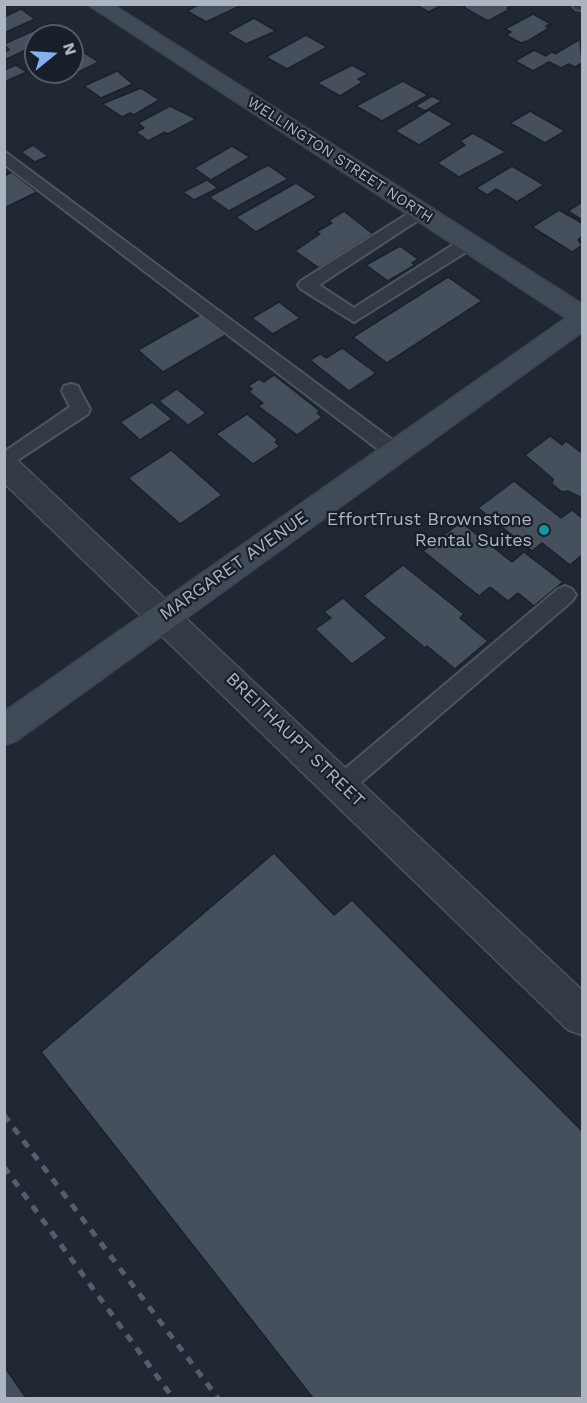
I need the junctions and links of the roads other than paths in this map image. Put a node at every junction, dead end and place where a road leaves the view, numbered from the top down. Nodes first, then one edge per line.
1 (97, 4) edge
2 (4, 156) edge
3 (420, 212) junction
4 (468, 243) junction
5 (582, 317) edge
6 (71, 391) dead end
7 (395, 452) junction
8 (4, 463) edge
9 (565, 595) dead end
10 (164, 616) junction
11 (4, 731) edge
12 (342, 785) junction
13 (582, 1017) edge

1 - 3 street, WELLINGTON STREET NORTH
2 - 7 lane
3 - 4 street, WELLINGTON STREET NORTH
3 - 4 lane
4 - 5 street, WELLINGTON STREET NORTH
5 - 7 street, MARGARET AVENUE
6 - 8 lane
7 - 10 street, MARGARET AVENUE
8 - 10 street, BREITHAUPT STREET
9 - 12 lane
10 - 11 street, MARGARET AVENUE
10 - 12 street, BREITHAUPT STREET
12 - 13 street, BREITHAUPT STREET

